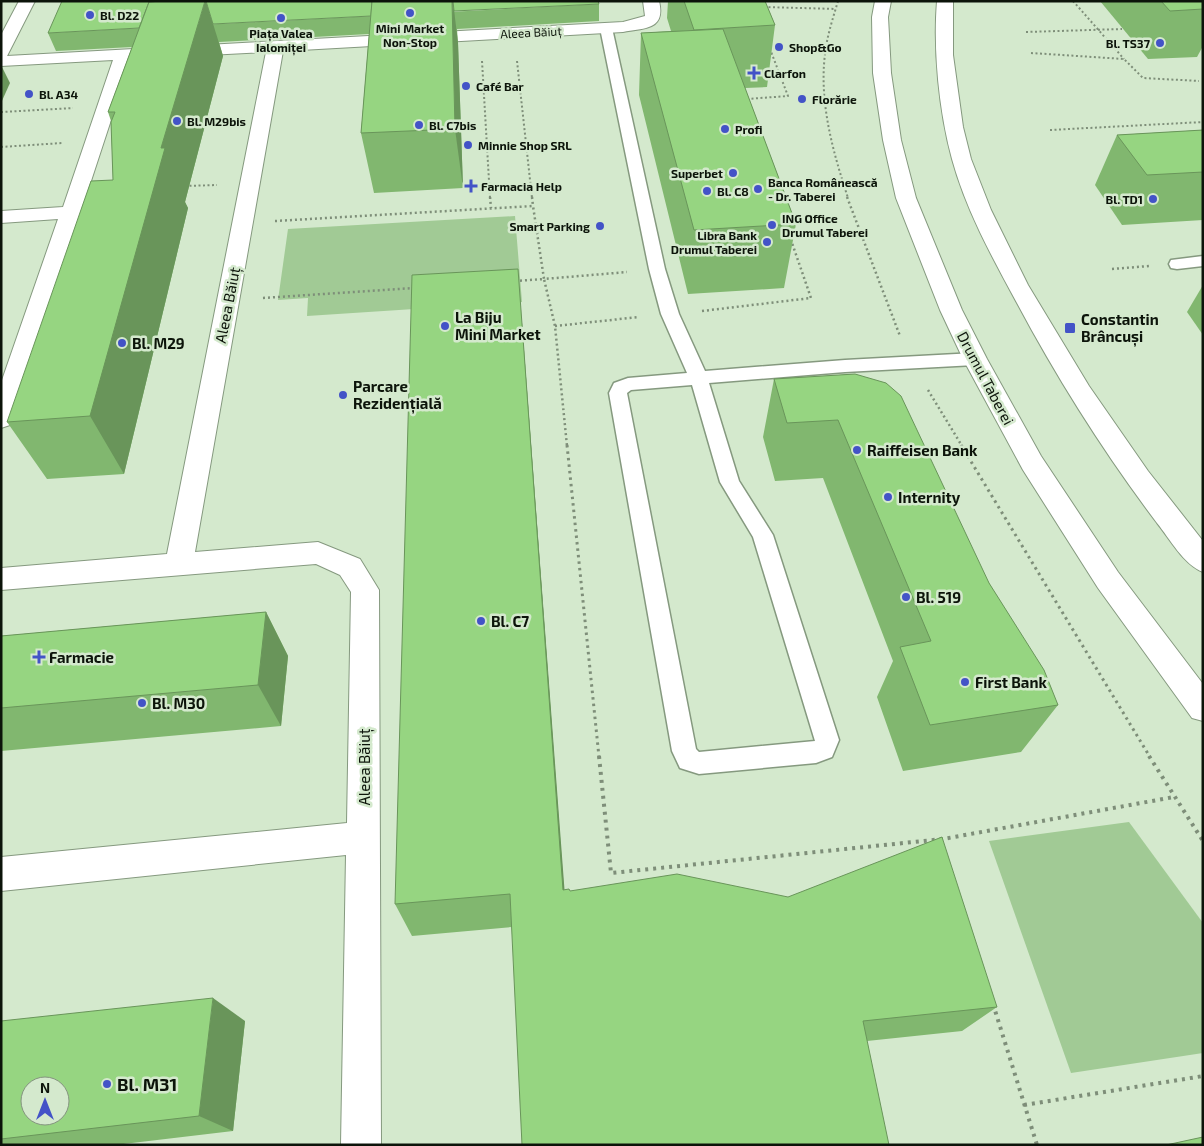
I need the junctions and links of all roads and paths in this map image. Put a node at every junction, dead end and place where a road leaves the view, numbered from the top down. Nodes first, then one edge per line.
1 (27, 1) edge
2 (838, 1) edge
3 (883, 1) edge
4 (945, 1) edge
5 (1073, 1) edge
6 (652, 2) edge
7 (762, 7) edge
8 (836, 9) junction
9 (443, 19) edge
10 (606, 28) junction
11 (1096, 29) junction
12 (1122, 29) dead end
13 (1026, 32) dead end
14 (514, 33) junction
15 (480, 35) junction
16 (444, 37) junction
17 (767, 42) edge
18 (274, 46) junction
19 (1, 52) edge
20 (1031, 53) dead end
21 (124, 54) junction
22 (1124, 59) junction
23 (1, 60) edge
24 (1199, 81) dead end
25 (744, 99) edge
26 (106, 106) junction
27 (1, 112) edge
28 (1203, 122) edge
29 (1050, 130) dead end
30 (95, 142) junction
31 (1, 146) edge
32 (249, 183) junction
33 (182, 186) dead end
34 (533, 206) junction
35 (491, 208) junction
36 (71, 212) junction
37 (1, 217) edge
38 (242, 223) junction
39 (790, 235) edge
40 (1203, 261) edge
41 (1177, 264) joint
42 (657, 269) junction
43 (1112, 269) dead end
44 (544, 279) junction
45 (514, 281) edge
46 (415, 288) edge
47 (227, 300) junction
48 (670, 314) junction
49 (555, 326) junction
50 (975, 359) junction
51 (910, 361) junction
52 (698, 378) junction
53 (1, 419) edge
54 (1203, 561) edge
55 (179, 563) junction
56 (1, 579) edge
57 (1203, 708) edge
58 (1174, 797) junction
59 (363, 837) junction
60 (943, 839) junction
61 (1203, 840) edge
62 (946, 848) edge
63 (1, 874) edge
64 (992, 1001) edge
65 (1203, 1076) edge
66 (1024, 1106) junction
67 (361, 1145) edge
68 (1037, 1145) edge

1 - 19 street
2 - 8 path
3 - 50 street, Drumul Taberei
4 - 54 street
5 - 11 path
6 - 10 street, Aleea Băiuț
7 - 8 path
8 - 51 path
9 - 16 street
10 - 14 street, Aleea Băiuț
10 - 42 lane
11 - 12 path
11 - 13 path
11 - 22 path
14 - 15 street, Aleea Băiuț
14 - 34 path
15 - 16 street, Aleea Băiuț
15 - 35 path
16 - 18 street, Aleea Băiuț
17 - 25 path
18 - 21 street, Aleea Băiuț
18 - 32 street, Aleea Băiuț
20 - 22 path
21 - 23 street, Aleea Băiuț
21 - 26 street
22 - 24 path
26 - 27 path
26 - 30 street
28 - 29 path
30 - 31 path
30 - 36 street
32 - 33 path
32 - 38 street, Aleea Băiuț
34 - 35 path
34 - 44 path
35 - 38 path
36 - 37 street
36 - 53 street
38 - 47 street, Aleea Băiuț
39 - 48 path
40 - 41 lane
41 - 43 path
42 - 44 path
42 - 48 lane
44 - 45 path
44 - 49 path
46 - 47 path
47 - 55 street, Aleea Băiuț
48 - 49 path
48 - 52 lane
49 - 60 path
50 - 51 lane
50 - 57 street, Drumul Taberei
51 - 52 lane
51 - 58 path
52 - 52 lane
55 - 56 street, Aleea Băiuț
55 - 59 street, Aleea Băiuț
58 - 60 path
58 - 61 path
59 - 63 street
59 - 67 street, Aleea Băiuț
60 - 62 path
64 - 66 path
65 - 66 path
66 - 68 path

